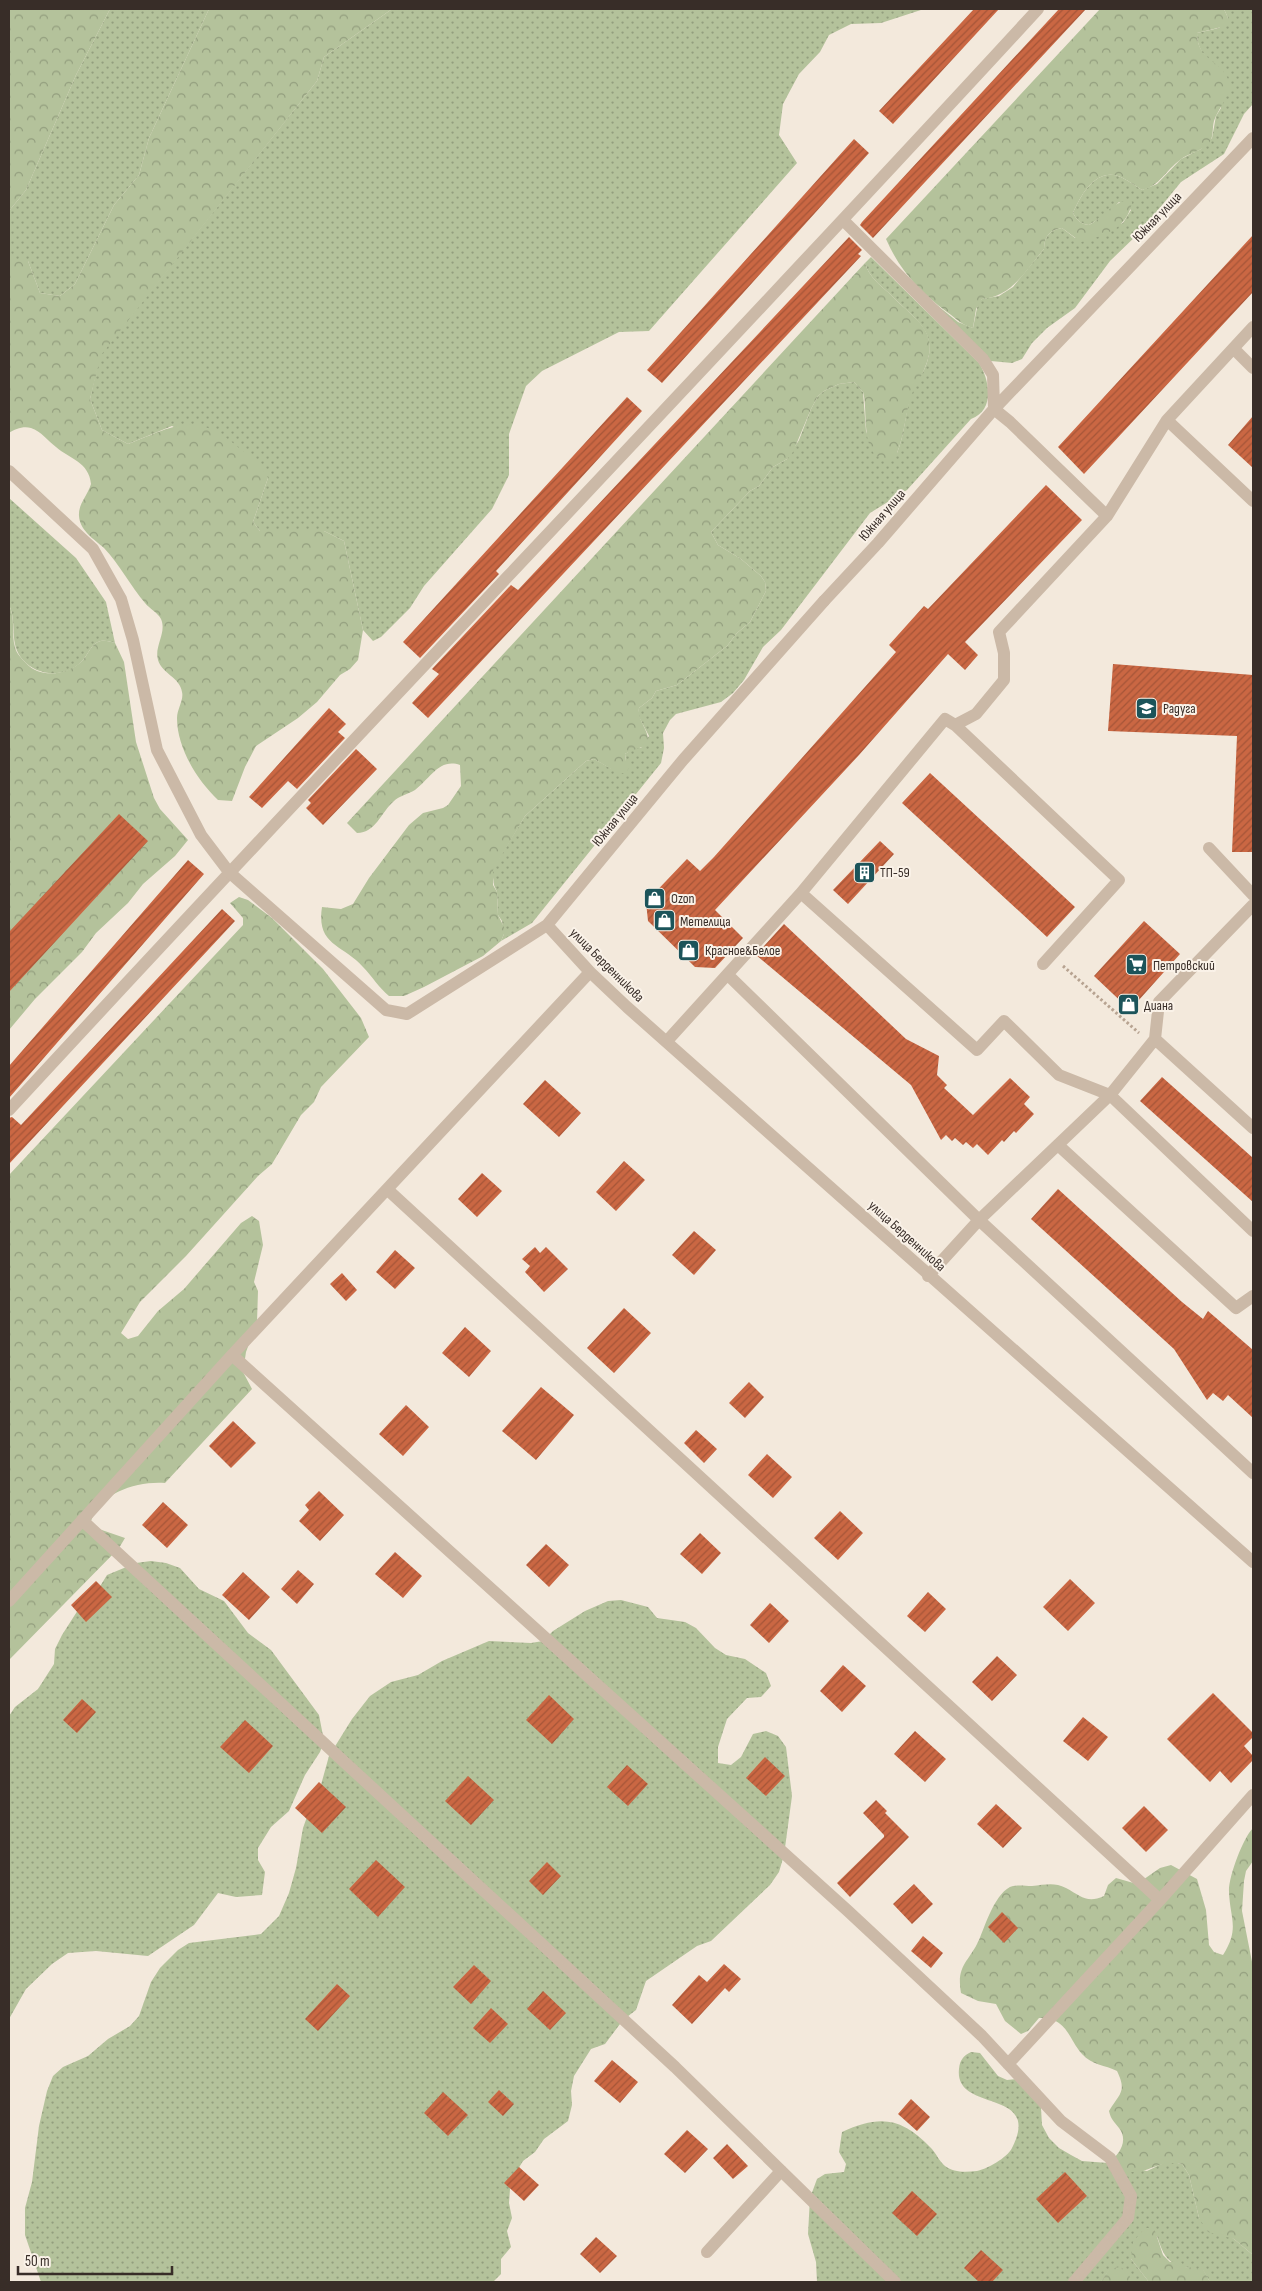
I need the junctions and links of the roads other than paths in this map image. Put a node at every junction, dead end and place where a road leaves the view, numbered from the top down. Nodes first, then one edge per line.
1 (1038, 9) edge
2 (1253, 138) edge
3 (844, 221) junction
4 (1253, 327) edge
5 (1234, 349) junction
6 (1253, 368) edge
7 (994, 409) junction
8 (1167, 420) junction
9 (9, 471) edge
10 (1253, 502) edge
11 (1107, 516) junction
12 (954, 724) junction
13 (1210, 848) dead end
14 (229, 872) junction
15 (801, 893) junction
16 (1253, 895) edge
17 (1253, 905) edge
18 (547, 925) junction
19 (1048, 960) road end
20 (590, 972) junction
21 (728, 975) junction
22 (1153, 1041) junction
23 (667, 1042) junction
24 (1110, 1095) junction
25 (9, 1110) edge
26 (1253, 1128) edge
27 (1058, 1145) junction
28 (388, 1190) junction
29 (980, 1220) junction
30 (1253, 1231) edge
31 (928, 1276) junction
32 (1253, 1296) edge
33 (232, 1355) junction
34 (1253, 1473) edge
35 (82, 1520) junction
36 (1253, 1562) edge
37 (9, 1600) edge
38 (1253, 1795) edge
39 (1160, 1900) junction
40 (1008, 2064) junction
41 (781, 2171) junction
42 (707, 2252) dead end
43 (895, 2282) edge
44 (1074, 2282) edge

1 - 3 street
2 - 7 street, Южная улица
3 - 7 street
3 - 14 street
4 - 5 street
5 - 6 street
5 - 8 street
7 - 11 street
7 - 18 street, Южная улица
8 - 10 street
8 - 11 street
9 - 14 street, Южная улица
11 - 12 street
12 - 15 street
12 - 19 street
13 - 16 street
14 - 18 street, Южная улица
14 - 25 street
15 - 21 street
15 - 24 street
17 - 22 street
18 - 20 street, улица Берденникова
20 - 23 street, улица Берденникова
20 - 28 street
21 - 23 street
21 - 29 street
22 - 24 street
22 - 26 street
23 - 31 street, улица Берденникова
24 - 27 street
24 - 30 street
27 - 29 street
27 - 32 street
28 - 33 street
28 - 39 street
29 - 31 street
29 - 34 street
31 - 36 street, улица Берденникова
33 - 35 street
33 - 40 street
35 - 37 street
35 - 41 street
38 - 39 street
39 - 40 street
40 - 44 street
41 - 42 street
41 - 43 street

